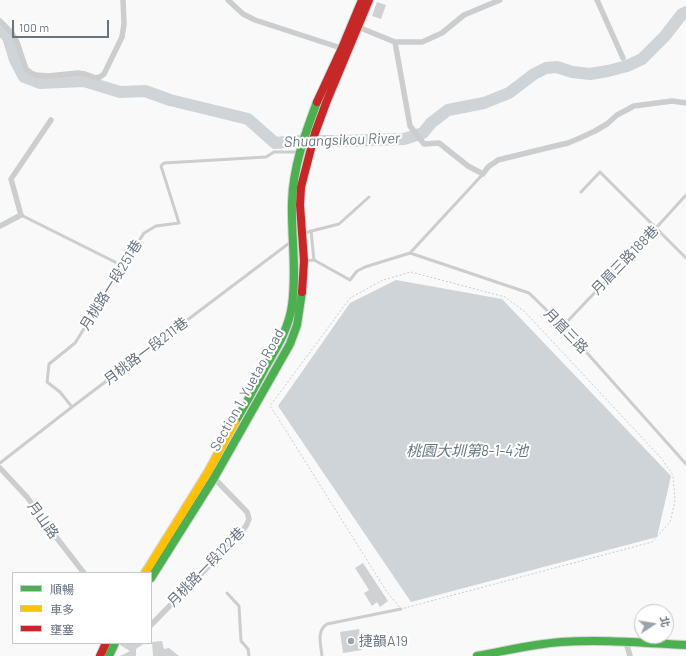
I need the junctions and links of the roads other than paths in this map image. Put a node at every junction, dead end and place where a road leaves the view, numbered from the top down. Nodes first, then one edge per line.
1 (123, 0) edge
2 (228, 0) edge
3 (362, 0) edge
4 (369, 0) edge
5 (500, 0) edge
6 (597, 0) edge
7 (0, 22) edge
8 (358, 27) junction
9 (395, 42) junction
10 (345, 50) junction
11 (623, 58) dead end
12 (686, 103) edge
13 (51, 120) dead end
14 (301, 150) junction
15 (483, 174) junction
16 (581, 192) dead end
17 (686, 195) edge
18 (369, 197) dead end
19 (21, 215) junction
20 (0, 226) edge
21 (656, 228) junction
22 (311, 231) junction
23 (302, 233) junction
24 (292, 240) junction
25 (410, 253) junction
26 (686, 258) edge
27 (314, 260) junction
28 (304, 261) junction
29 (122, 266) junction
30 (563, 326) junction
31 (72, 407) junction
32 (0, 463) edge
33 (686, 464) edge
34 (0, 468) edge
35 (211, 475) junction
36 (83, 572) edge
37 (146, 572) edge
38 (152, 576) edge
39 (227, 593) dead end
40 (401, 609) road end
41 (152, 624) edge
42 (626, 642) junction
43 (106, 644) edge
44 (115, 644) edge
45 (686, 645) edge
46 (100, 656) edge
47 (109, 656) edge
48 (249, 656) edge
49 (322, 656) edge
50 (482, 656) edge
51 (630, 656) edge

1 - 7 street
2 - 10 street
3 - 10 street
4 - 8 street
5 - 9 street
6 - 11 street
8 - 9 street
8 - 10 street
9 - 15 street
10 - 14 street, Section 1, Yuetao Road
10 - 23 street, Section 1, Yuetao Road
12 - 15 street
13 - 19 street
14 - 24 street, Section 1, Yuetao Road
14 - 29 lane, 月桃路一段251巷
15 - 25 lane
16 - 21 lane
17 - 21 lane, 月眉三路188巷
18 - 22 lane
19 - 20 street
19 - 29 lane
21 - 26 lane
21 - 30 lane, 月眉三路188巷
22 - 23 lane
22 - 27 lane
23 - 24 street
23 - 28 street, Section 1, Yuetao Road
24 - 31 lane, 月桃路一段211巷
24 - 35 street, Section 1, Yuetao Road
25 - 27 lane
25 - 30 lane, 月眉三路
27 - 28 lane
28 - 35 street, Section 1, Yuetao Road
29 - 31 lane, 月桃路一段251巷
30 - 33 lane, 月眉三路
31 - 32 lane, 月桃路一段211巷
34 - 36 street, 月山路
35 - 37 street, Section 1, Yuetao Road
35 - 38 street, Section 1, Yuetao Road
35 - 41 street, 月桃路一段122巷
39 - 48 lane
40 - 49 lane
42 - 45 street
42 - 50 street
42 - 51 street
43 - 46 street
44 - 47 street

